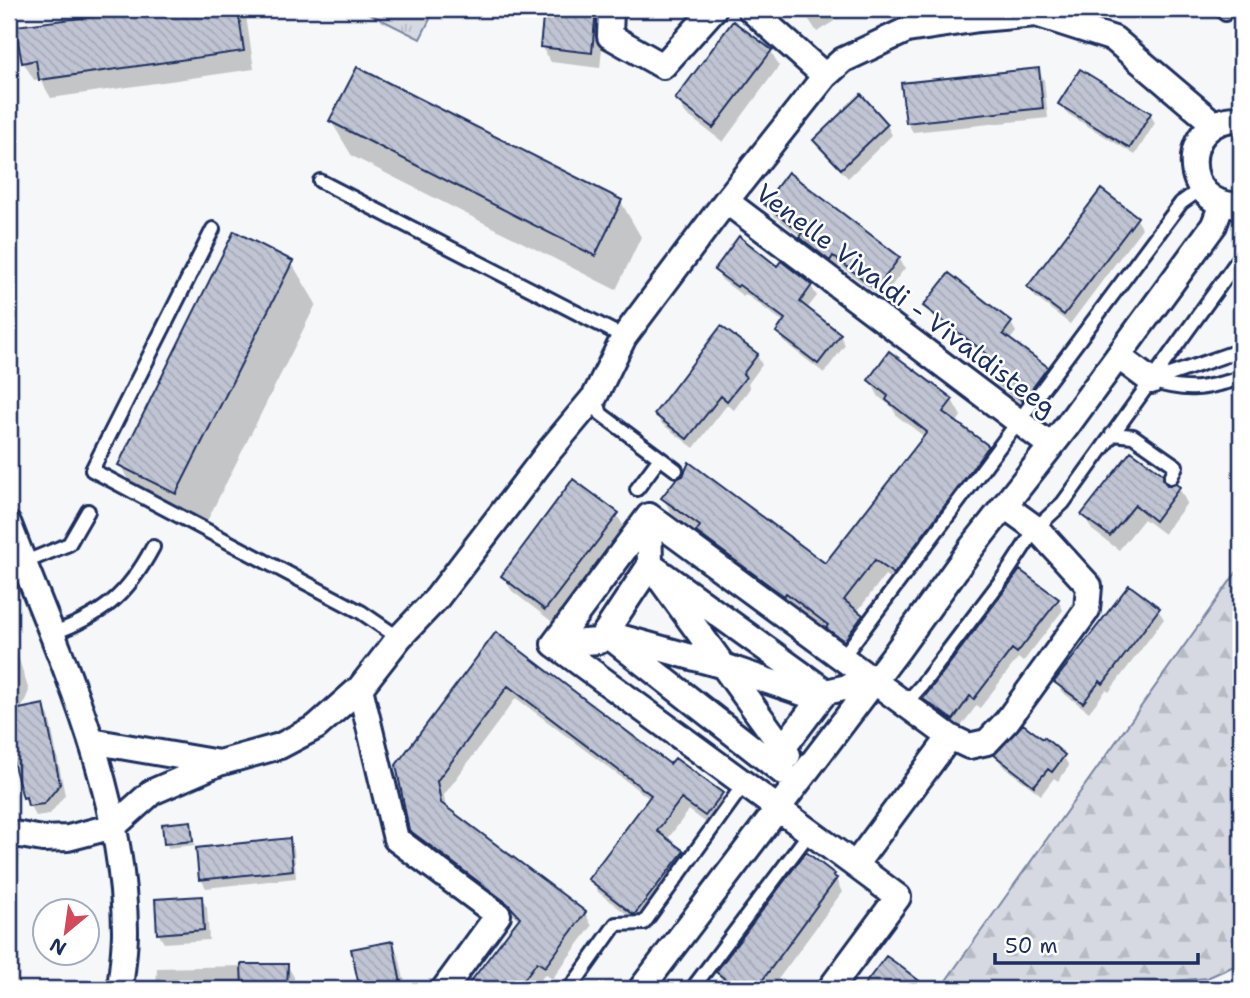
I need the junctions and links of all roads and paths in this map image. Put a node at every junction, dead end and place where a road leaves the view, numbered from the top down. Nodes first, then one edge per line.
1 (611, 9) edge
2 (714, 9) edge
3 (750, 9) edge
4 (955, 16) edge
5 (825, 76) junction
6 (1241, 119) edge
7 (1214, 124) junction
8 (320, 181) dead end
9 (1221, 198) edge
10 (726, 201) junction
11 (213, 229) dead end
12 (1241, 256) edge
13 (624, 337) junction
14 (1241, 350) edge
15 (1119, 357) junction
16 (1241, 378) edge
17 (1151, 381) junction
18 (595, 396) junction
19 (1018, 422) junction
20 (1112, 434) junction
21 (1051, 446) junction
22 (660, 458) junction
23 (676, 470) dead end
24 (1171, 477) dead end
25 (637, 489) dead end
26 (1005, 506) junction
27 (88, 511) dead end
28 (649, 516) junction
29 (9, 525) edge
30 (1036, 528) junction
31 (153, 547) dead end
32 (23, 563) junction
33 (650, 565) junction
34 (605, 633) junction
35 (51, 635) junction
36 (399, 638) junction
37 (554, 644) junction
38 (842, 658) junction
39 (724, 666) junction
40 (874, 681) junction
41 (360, 688) junction
42 (823, 695) junction
43 (905, 704) junction
44 (950, 737) junction
45 (91, 741) junction
46 (219, 763) junction
47 (782, 763) junction
48 (744, 784) junction
49 (778, 808) junction
50 (114, 826) junction
51 (810, 832) junction
52 (9, 833) edge
53 (855, 865) junction
54 (120, 989) edge
55 (444, 989) edge
56 (570, 989) edge
57 (641, 989) edge
58 (692, 989) edge
59 (830, 989) edge

1 - 2 street
3 - 5 street
4 - 5 street
4 - 7 street
5 - 10 street
6 - 7 street
7 - 9 street
8 - 13 lane
9 - 15 street
9 - 19 lane
10 - 13 street
10 - 19 street, Venelle Vivaldi - Vivaldisteeg
11 - 36 lane
12 - 17 lane
13 - 18 street
14 - 17 lane
15 - 17 street
15 - 21 street
16 - 17 lane
17 - 20 lane
18 - 22 lane
18 - 36 street
19 - 21 street, Venelle Vivaldi - Vivaldisteeg
19 - 38 lane
20 - 24 lane
20 - 30 lane
21 - 26 street
22 - 23 lane
22 - 25 lane
26 - 30 street
26 - 40 street
27 - 32 lane
28 - 33 street
28 - 37 street
28 - 38 street
29 - 32 street
30 - 43 lane
30 - 44 street
31 - 35 lane
32 - 35 street
33 - 34 street
33 - 39 street
33 - 42 street
34 - 37 street
34 - 39 street
34 - 47 street
35 - 45 street
36 - 41 street
37 - 48 street
38 - 40 street
39 - 42 street
39 - 47 street
40 - 42 street
40 - 43 street
40 - 49 street
41 - 46 street
41 - 55 street
42 - 47 street
43 - 44 street
44 - 53 street
45 - 46 street
45 - 50 street
46 - 50 street
48 - 49 street
48 - 56 lane
49 - 51 street
49 - 57 street
50 - 52 street
50 - 54 street
51 - 53 street
51 - 58 lane
53 - 59 street

